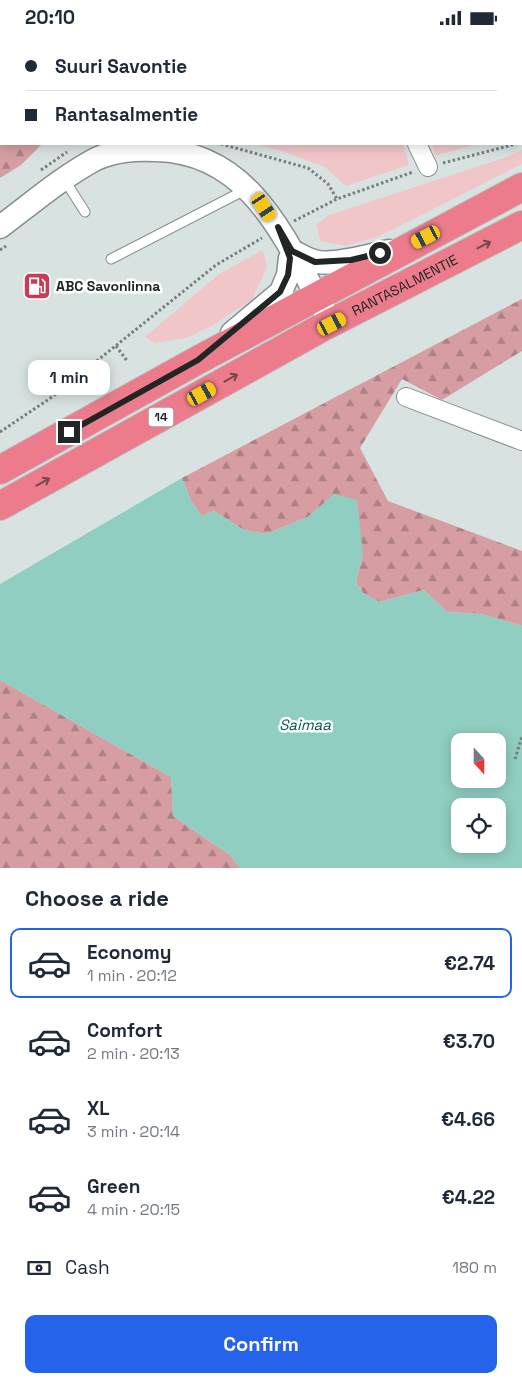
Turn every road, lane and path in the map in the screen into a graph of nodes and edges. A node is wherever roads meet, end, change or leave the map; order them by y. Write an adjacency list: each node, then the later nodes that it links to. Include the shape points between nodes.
1 (224, 145): 8 (path, via 308,169 328,184)
2 (418, 145): 4 (street)
3 (512, 145): 4 (path)
4 (428, 167): 8 (path)
5 (64, 179): 7 (street, via 97,159 129,149 176,151 202,159); 9 (lane); 11 (street)
6 (522, 187): 13 (highway, 14)
7 (248, 188): 12 (street); 15 (lane)
8 (337, 199): 12 (path)
9 (85, 212)
10 (522, 225): 17 (highway, RANTASALMENTIE / 14, one-way to 10)
11 (0, 227)
12 (279, 229): 14 (street); 18 (path, via 216,265)
13 (410, 246): 14 (street, via 329,262 315,262); 16 (highway, 14)
14 (291, 255): 16 (street); 19 (street, via 288,275 280,292)
15 (111, 259)
16 (312, 299): 17 (street); 19 (highway, 14)
17 (327, 326): 25 (highway, RANTASALMENTIE / 14, one-way to 17)
18 (116, 346): 20 (path); 22 (path, via 52,397)
19 (198, 360): 24 (highway, 14)
20 (128, 362)
21 (406, 397): 23 (street)
22 (0, 432)
23 (522, 441)
24 (0, 470)
25 (0, 506)
26 (522, 736): 27 (path)
27 (515, 759)

